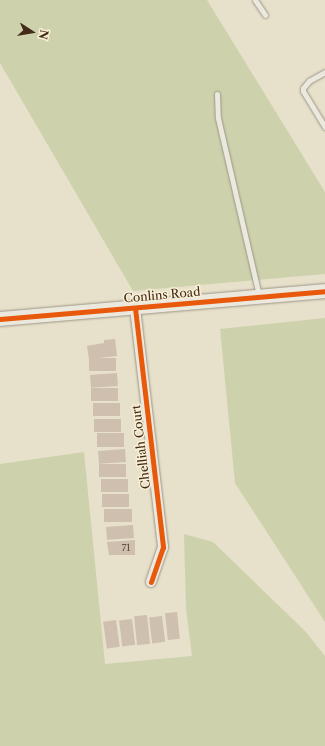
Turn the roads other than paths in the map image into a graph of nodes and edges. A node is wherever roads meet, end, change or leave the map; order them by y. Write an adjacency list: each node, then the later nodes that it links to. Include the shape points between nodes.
1 (255, 0): 2 (lane)
2 (266, 14)
3 (325, 72): 5 (lane, via 309,81 303,91)
4 (217, 94): 7 (lane, via 218,118)
5 (325, 127)
6 (325, 291): 7 (street, Conlins Road)
7 (260, 296): 8 (street, Conlins Road)
8 (135, 308): 9 (street, Conlins Road); 10 (street, Chelliah Court, via 163,547)
9 (0, 319)
10 (151, 582)

